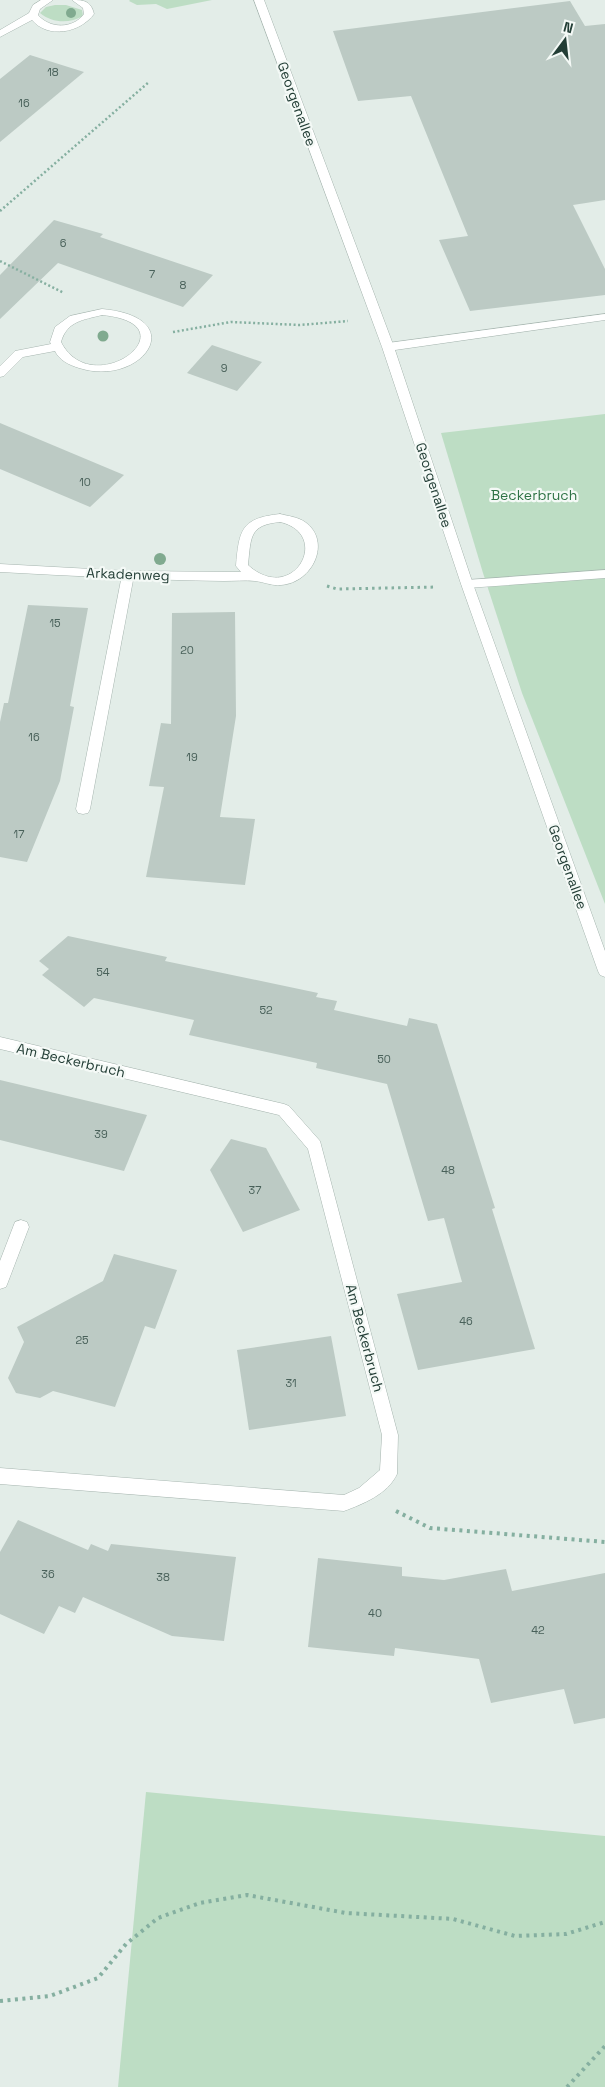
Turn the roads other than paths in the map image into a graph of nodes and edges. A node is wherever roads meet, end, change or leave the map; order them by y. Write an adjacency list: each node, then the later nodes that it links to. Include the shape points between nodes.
1 (48, 0): 4 (street, via 36,7)
2 (78, 0): 4 (street, via 89,7 90,12 77,26 49,28 35,21)
3 (259, 0): 8 (street, Georgenallee)
4 (33, 15): 5 (street)
5 (0, 34)
6 (605, 316): 8 (street)
7 (56, 346): 7 (street, via 66,360 91,368 106,368 132,360 142,352 147,343 147,333 141,324 118,313 87,314 73,318 63,326 57,334); 9 (street, via 20,354)
8 (388, 347): 14 (street, Georgenallee)
9 (0, 373)
10 (0, 568): 12 (street, Arkadenweg)
11 (605, 574): 14 (street)
12 (128, 575): 13 (street, Arkadenweg); 15 (street)
13 (256, 577): 13 (street, Arkadenweg, via 242,566 245,533 250,527 269,519 291,520 307,531 312,544 305,569 298,575 278,581)
14 (467, 584): 16 (street, Georgenallee)
15 (84, 808)
16 (605, 971)
17 (0, 1043): 20 (street, Am Beckerbruch, via 284,1110 315,1146 390,1435 388,1474 365,1494 344,1503)
18 (21, 1227): 19 (street)
19 (0, 1282)
20 (0, 1476)

